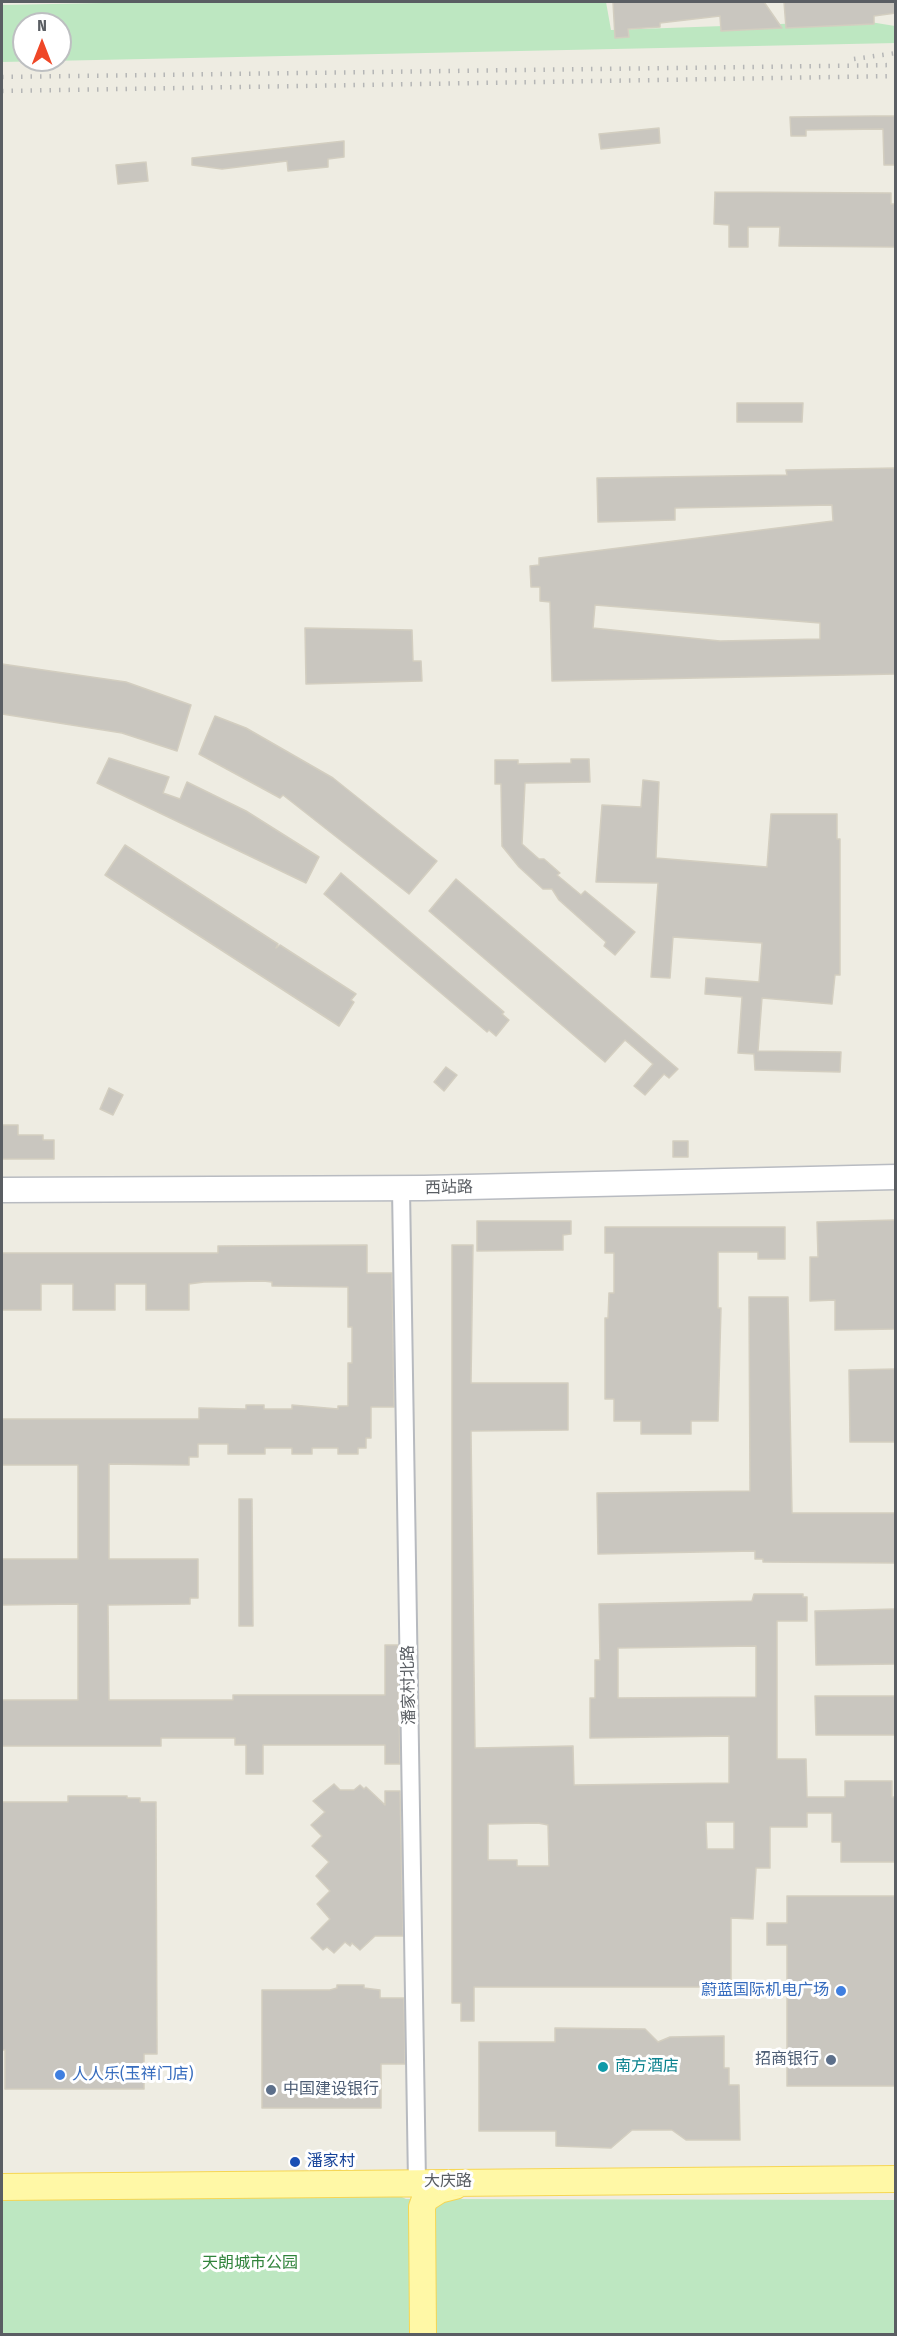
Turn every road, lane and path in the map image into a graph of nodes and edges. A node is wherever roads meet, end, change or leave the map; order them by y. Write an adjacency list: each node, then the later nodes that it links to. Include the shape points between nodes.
1 (896, 1177): 2 (street, 西站路)
2 (401, 1189): 3 (street, 西站路); 5 (street, 潘家村北路)
3 (2, 1190)
4 (896, 2179): 6 (main road, 大庆路)
5 (417, 2182): 6 (main road, 大庆路); 7 (main road, 大庆路)
6 (470, 2182): 10 (main road, via 439,2190 425,2199 422,2207)
7 (386, 2183): 8 (main road, 大庆路); 9 (main road, via 405,2199)
8 (2, 2187)
9 (407, 2334)
10 (423, 2334)

